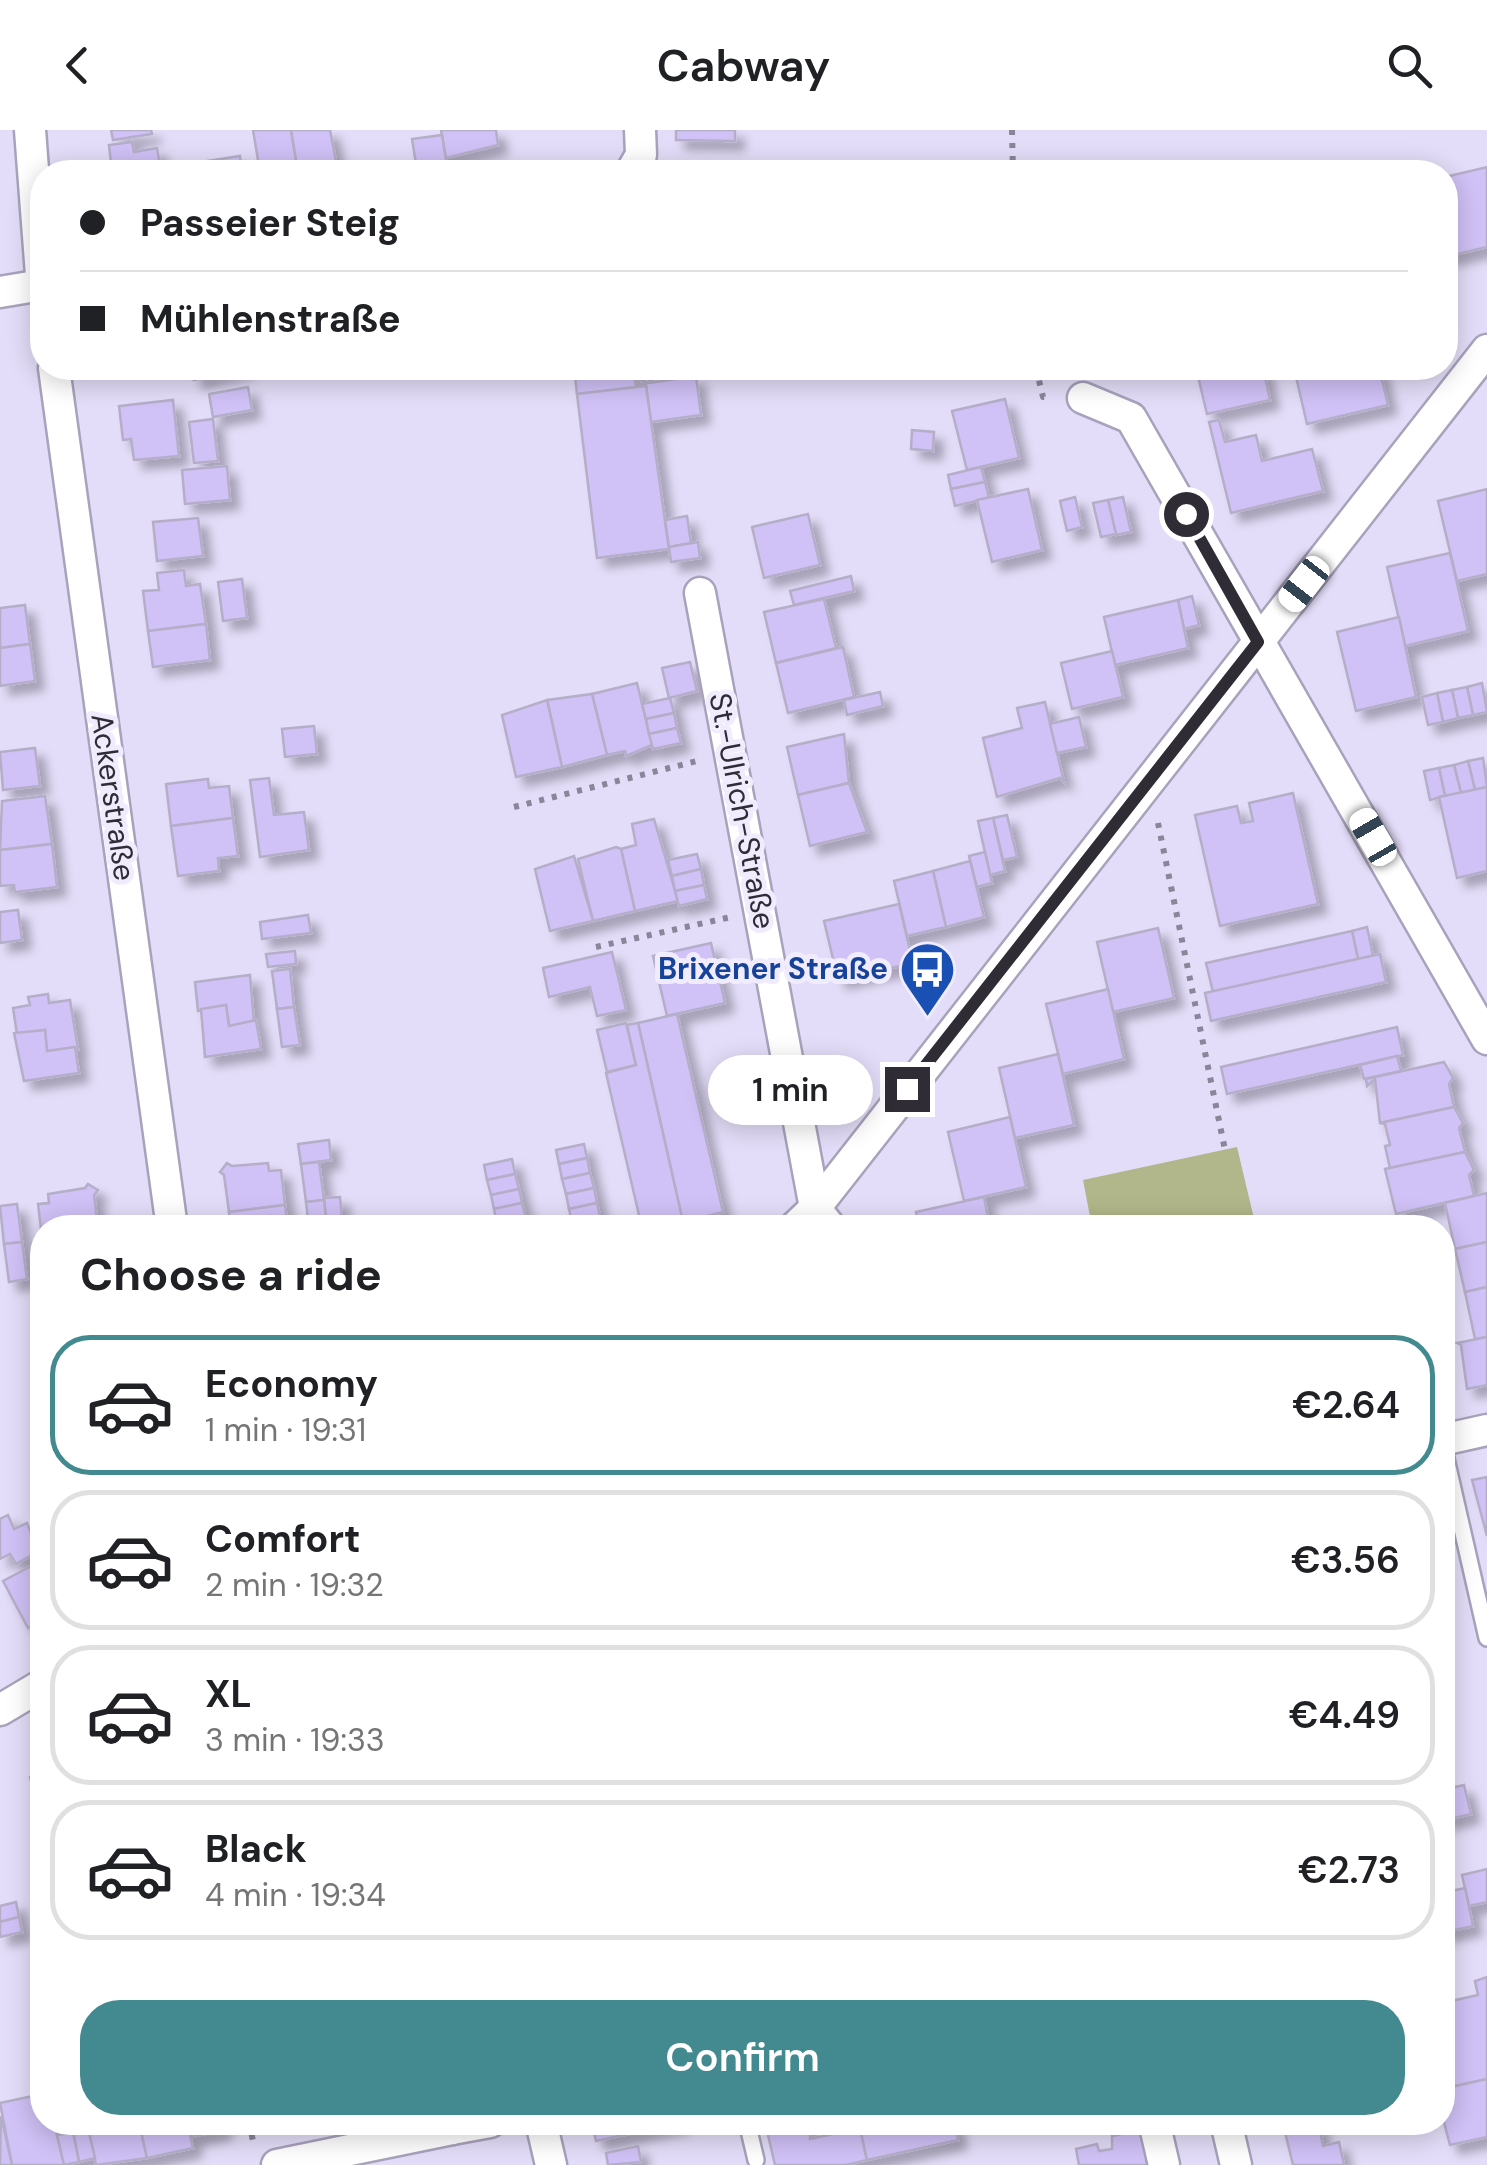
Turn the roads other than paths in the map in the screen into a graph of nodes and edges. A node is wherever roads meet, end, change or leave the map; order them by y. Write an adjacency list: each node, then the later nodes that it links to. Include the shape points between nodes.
1 (30, 130): 3 (street)
2 (640, 130): 4 (street)
3 (32, 160)
4 (638, 160)
5 (30, 288): 6 (street)
6 (0, 292)
7 (1487, 350): 11 (street)
8 (56, 380): 13 (street, Ackerstraße)
9 (1083, 398): 11 (street, via 1131,418)
10 (700, 592): 14 (street, St.-Ulrich-Straße)
11 (1258, 642): 12 (street); 15 (street)
12 (1487, 1039)
13 (170, 1215)
14 (812, 1215)
15 (818, 1215)
16 (1487, 1430): 17 (street)
17 (1455, 1438)
18 (1455, 1498): 19 (lane)
19 (1487, 1638)
20 (30, 1692): 21 (street)
21 (0, 1710)
22 (411, 2135): 28 (street)
23 (544, 2135): 29 (street)
24 (750, 2135): 27 (lane)
25 (1157, 2135): 30 (street)
26 (1229, 2135): 31 (street)
27 (756, 2160)
28 (277, 2165)
29 (551, 2165)
30 (1164, 2165)
31 (1236, 2165)

